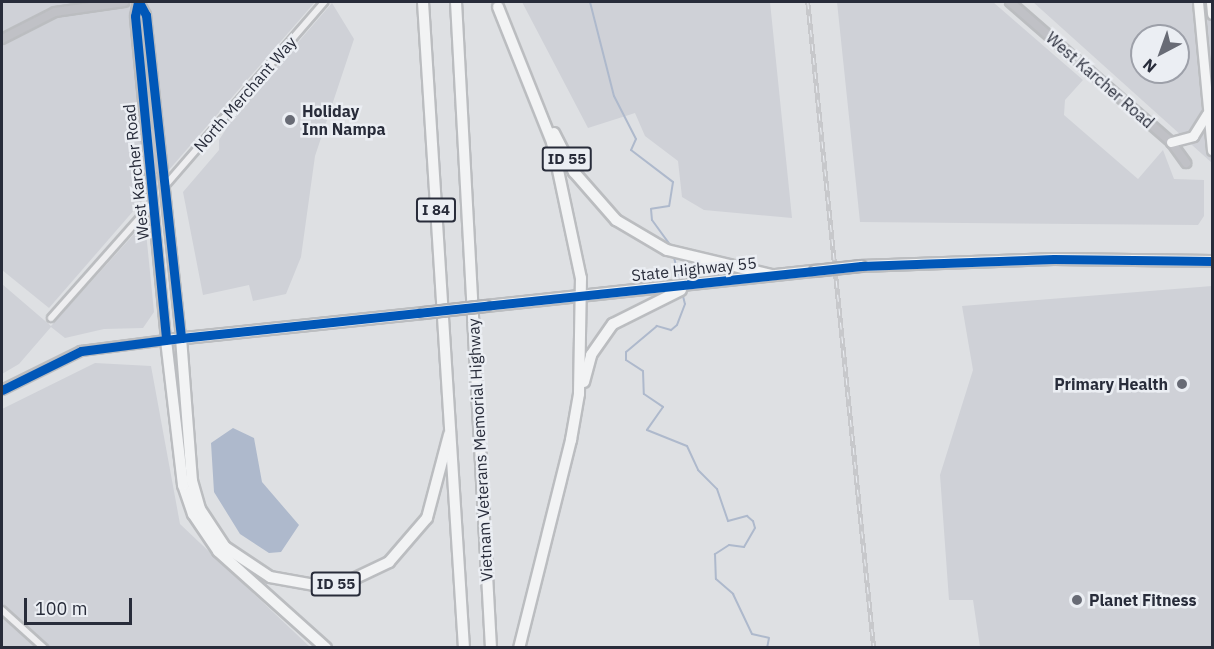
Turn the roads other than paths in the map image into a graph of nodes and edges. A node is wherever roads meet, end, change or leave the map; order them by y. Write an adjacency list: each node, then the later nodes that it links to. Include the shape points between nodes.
1 (124, 2): 11 (main road, via 55,12)
2 (139, 2): 13 (main road, West Karcher Road); 17 (main road, West Karcher Road, via 146,15)
3 (324, 2): 17 (street, North Merchant Way)
4 (423, 2): 27 (highway, Vietnam Veterans Memorial Highway / I 84)
5 (456, 2): 33 (highway, Vietnam Veterans Memorial Highway / I 84)
6 (1010, 2): 14 (main road, West Karcher Road)
7 (1197, 2): 12 (main road)
8 (1211, 2): 10 (main road)
9 (497, 4): 20 (highway, ID 55, via 574,172 616,220 667,250); 22 (highway, via 567,193 581,278)
10 (1212, 14)
11 (2, 39)
12 (1208, 108): 14 (main road, via 1203,127); 15 (main road)
13 (147, 130): 17 (main road, via 153,135); 18 (main road, West Karcher Road)
14 (1171, 142): 16 (main road, West Karcher Road)
15 (1212, 150)
16 (1185, 163)
17 (164, 186): 24 (main road, West Karcher Road)
18 (154, 201): 23 (street); 25 (main road, West Karcher Road)
19 (1212, 261): 20 (highway, State Highway 55 / ID 55, bridge, via 1053,259 861,266)
20 (772, 275): 21 (highway, State Highway 55 / ID 55)
21 (694, 285): 22 (highway, State Highway 55 / ID 55); 28 (highway, via 630,311 601,337 585,372 575,441)
22 (579, 297): 24 (highway, State Highway 55 / ID 55, bridge); 28 (highway, via 579,394)
23 (51, 318)
24 (181, 338): 25 (highway, State Highway 55); 27 (highway, ID 55, via 192,481 200,509 225,547 270,577 320,586 345,583 403,550 435,498)
25 (166, 340): 26 (main road, via 81,351); 31 (highway, via 183,485 193,514 218,551)
26 (2, 390)
27 (452, 418): 32 (highway, I 84)
28 (547, 528): 34 (highway)
29 (2, 610): 30 (street)
30 (44, 648)
31 (326, 648)
32 (464, 648)
33 (491, 648)
34 (519, 648)

